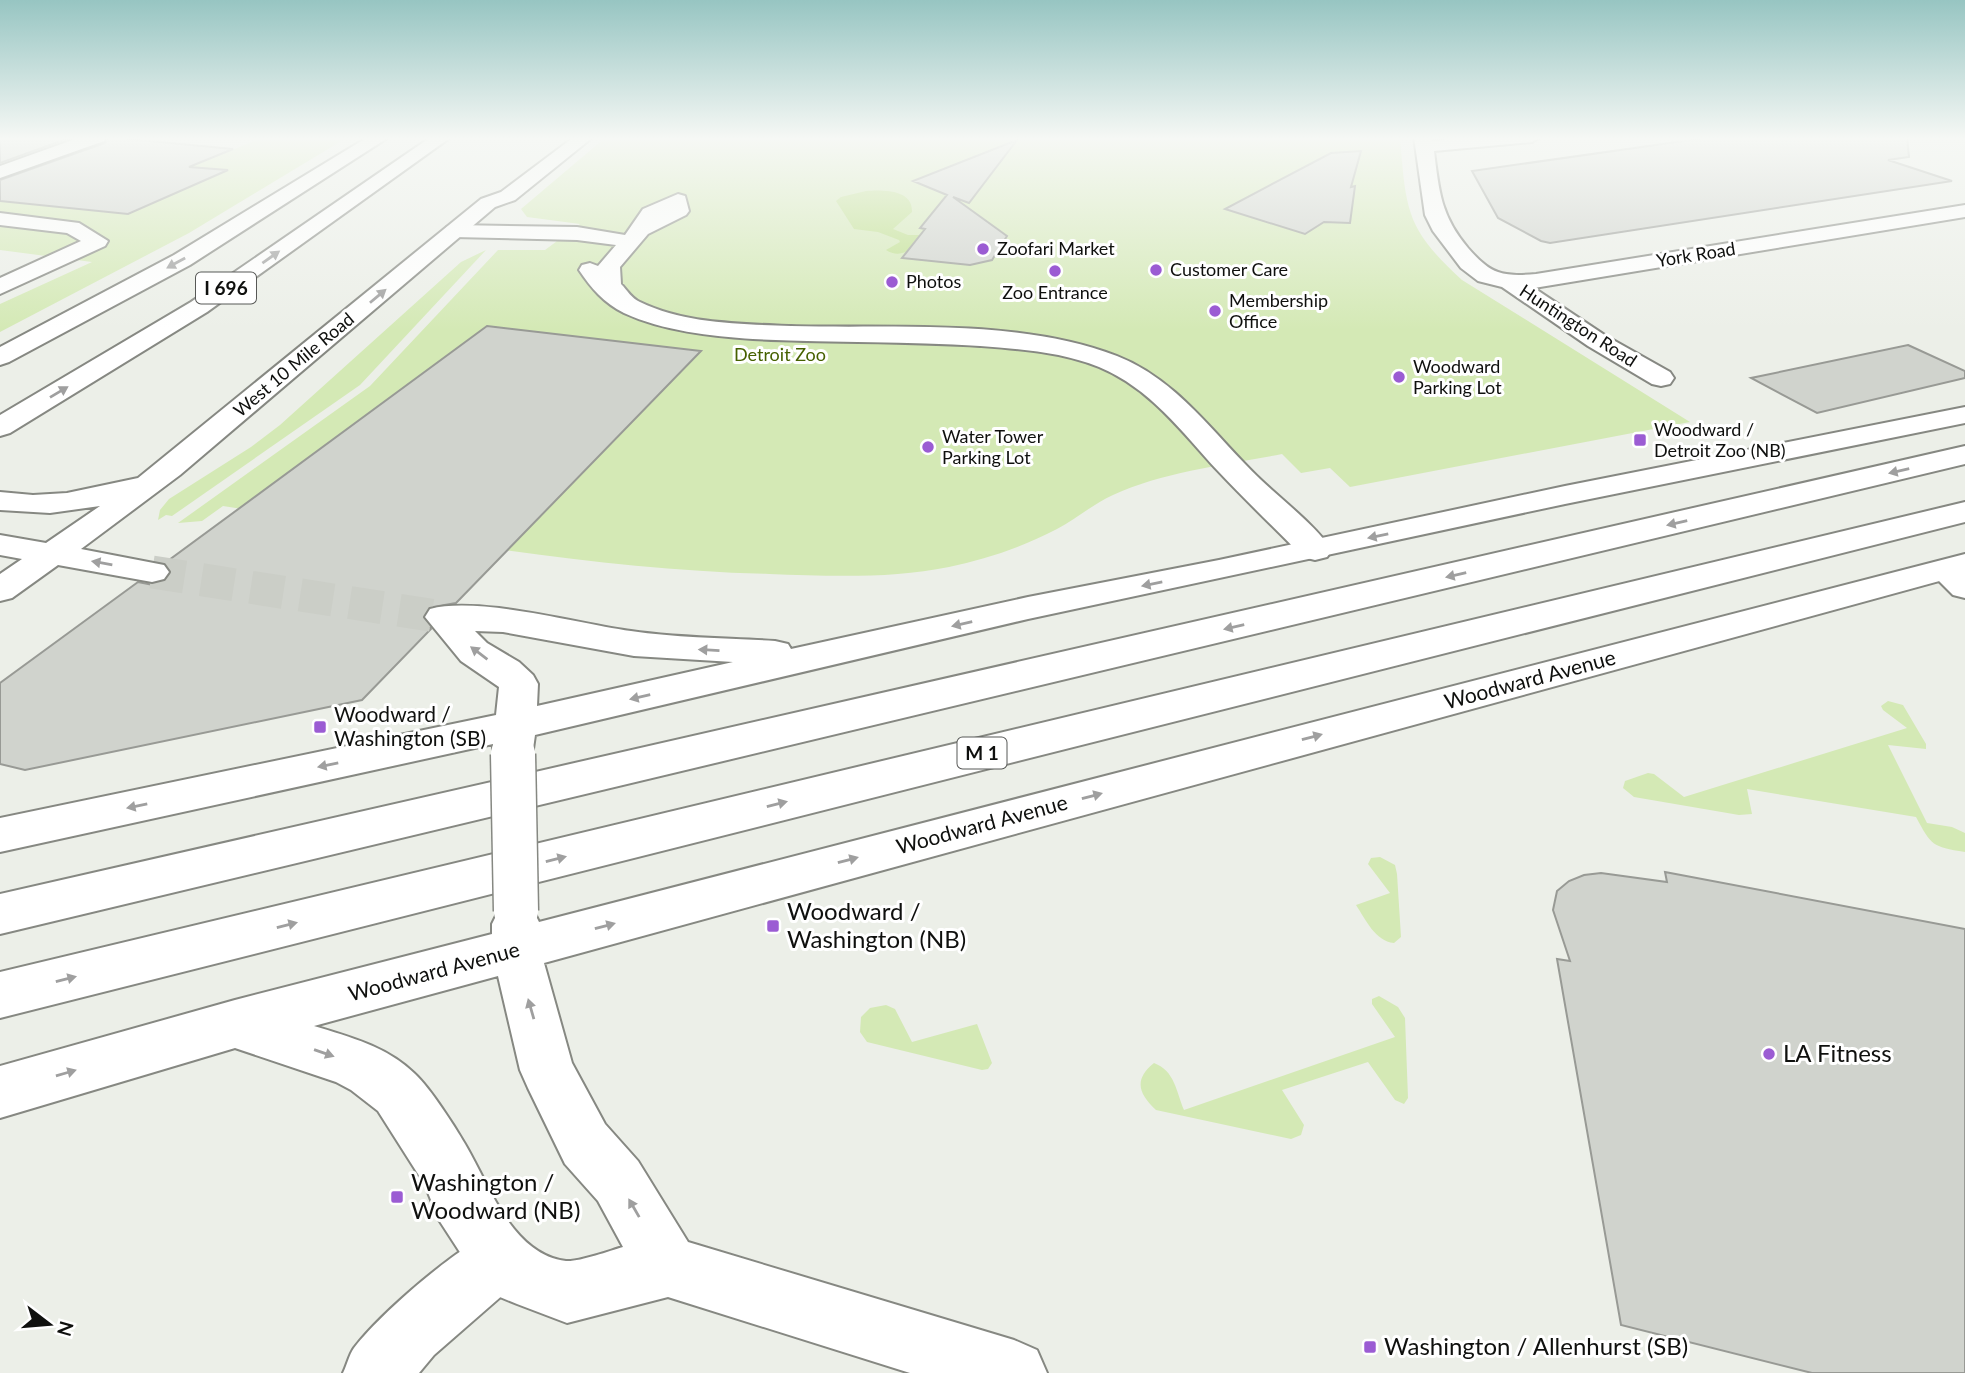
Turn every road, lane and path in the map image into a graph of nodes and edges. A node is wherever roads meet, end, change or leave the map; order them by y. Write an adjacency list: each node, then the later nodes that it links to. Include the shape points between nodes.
1 (277, 201): 14 (main road, one-way to 14, via 182,260)
2 (350, 201): 17 (main road, I 696, one-way to 2, via 199,306)
3 (494, 201): 7 (main road, West 10 Mile Road)
4 (1432, 201): 11 (main road, Huntington Road, via 1443,231 1479,271)
5 (1965, 211): 11 (main road, York Road)
6 (0, 219): 9 (main road, via 72,227 97,241)
7 (454, 231): 13 (main road, via 527,233 590,244 635,236 608,266 610,285); 19 (main road, West 10 Mile Road, one-way to 7)
8 (13, 259): 9 (main road)
9 (52, 264): 12 (main road)
10 (590, 270): 13 (main road, via 606,294)
11 (1510, 282): 15 (main road, Huntington Road)
12 (0, 287)
13 (624, 301): 23 (main road, via 668,320 720,329 998,340 1059,348 1110,362 1149,383 1179,408)
14 (0, 357)
15 (1661, 378)
16 (1965, 415): 23 (main road, one-way to 23)
17 (0, 427)
18 (1965, 455): 31 (main road, one-way to 31)
19 (161, 475): 20 (main road, via 114,493 42,505); 24 (main road, West 10 Mile Road)
20 (0, 501)
21 (1965, 512): 33 (main road, M 1, one-way to 21)
22 (0, 545): 24 (main road)
23 (1315, 550): 28 (main road, one-way to 28, via 1028,608)
24 (52, 554): 25 (main road, one-way to 24); 27 (main road, West 10 Mile Road)
25 (152, 572)
26 (1958, 574): 32 (main road, Woodward Avenue, one-way to 26)
27 (0, 590)
28 (827, 655): 29 (main road, one-way to 29); 29 (main road, via 675,648 503,621 443,617 474,652 519,684)
29 (514, 740): 30 (main road, one-way to 30); 32 (main road, bridge)
30 (0, 835)
31 (0, 914)
32 (516, 931): 34 (main road, Woodward Avenue); 37 (main road, one-way to 32, via 618,1181 585,1143 547,1070)
33 (0, 995)
34 (235, 1024): 35 (main road, Woodward Avenue, one-way to 34); 36 (main road, one-way to 36, via 349,1062 397,1093)
35 (0, 1092)
36 (499, 1259): 37 (main road); 38 (main road, via 412,1333)
37 (668, 1267): 39 (main road)
38 (376, 1373)
39 (1014, 1373)

